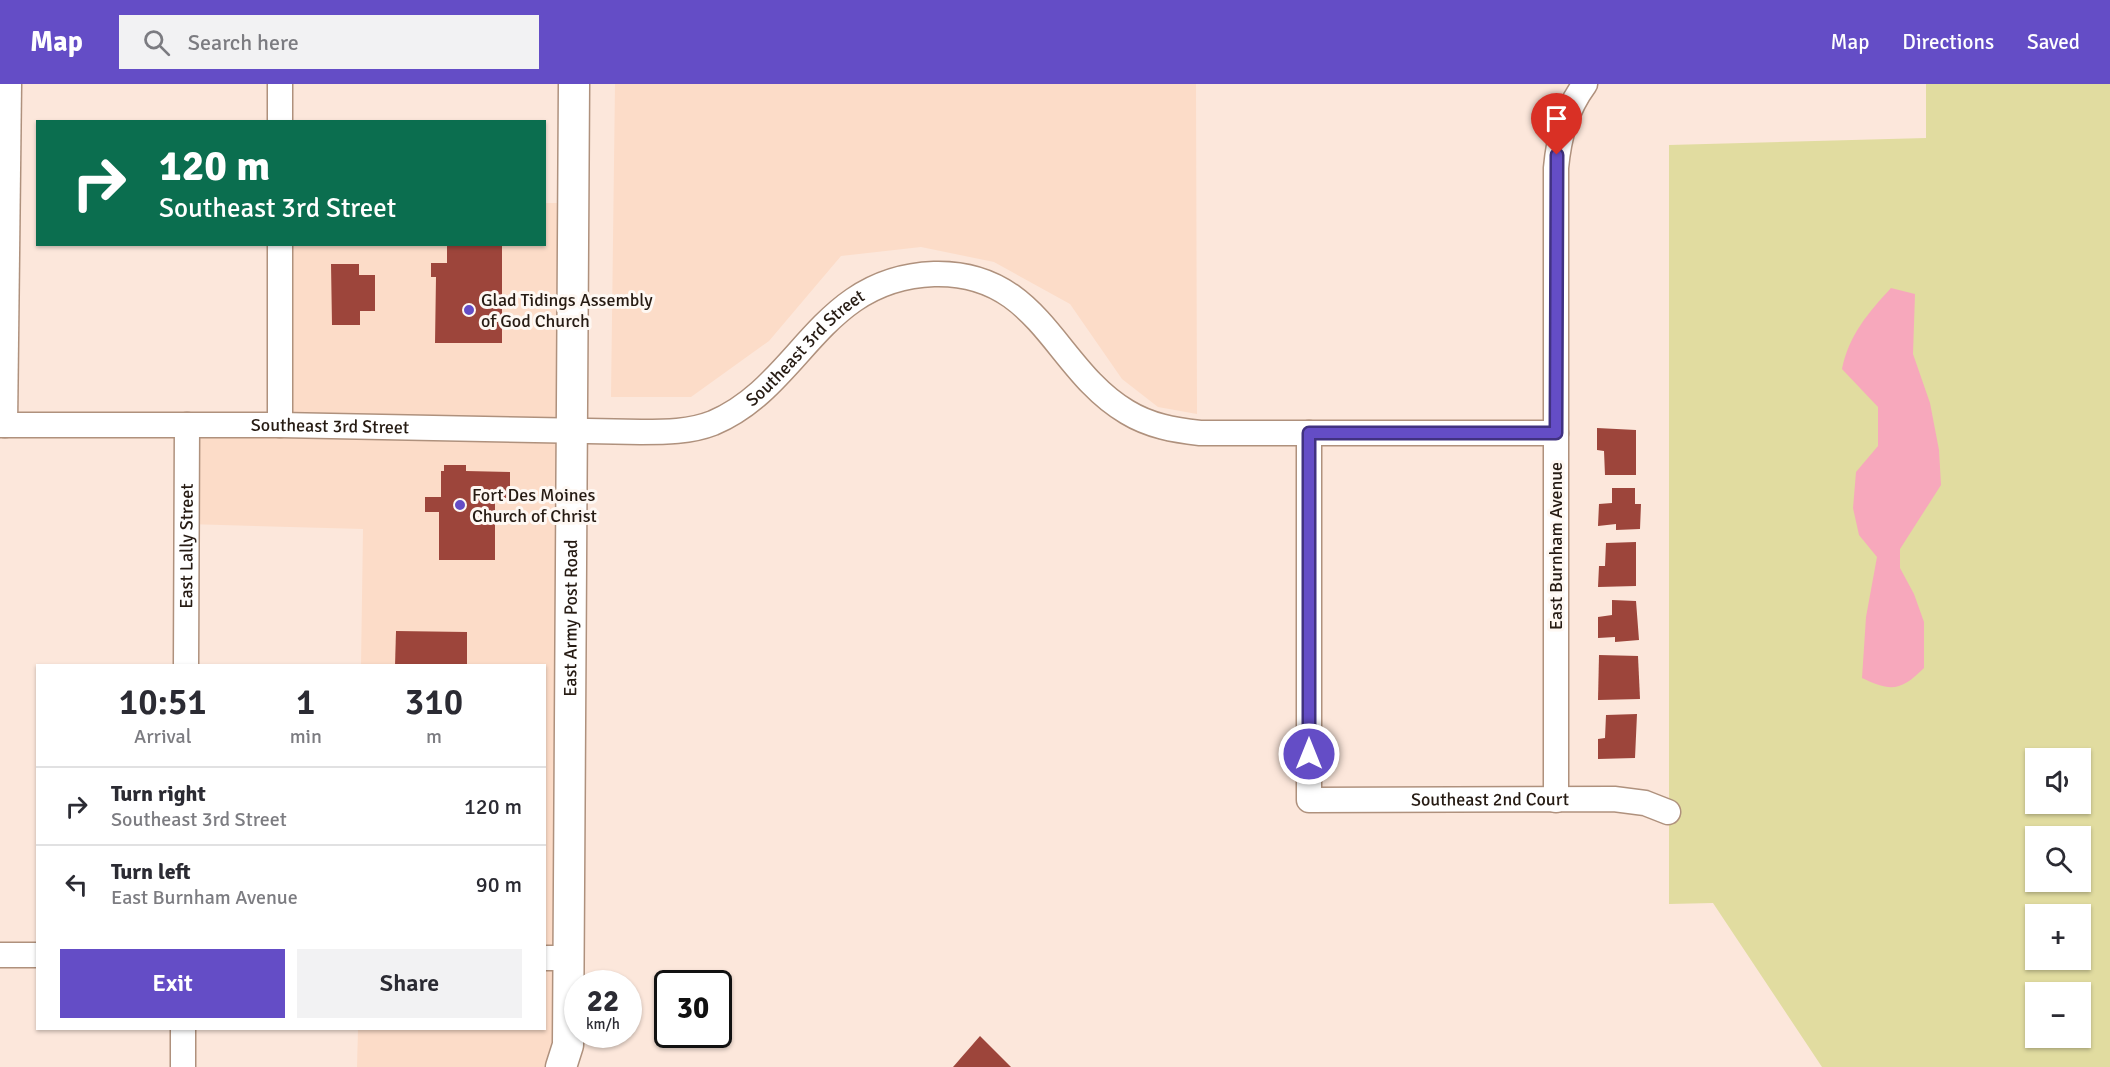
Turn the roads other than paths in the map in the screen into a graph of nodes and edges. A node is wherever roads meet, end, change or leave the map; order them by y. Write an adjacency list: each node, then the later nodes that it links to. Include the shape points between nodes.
1 (9, 84): 7 (street)
2 (280, 84): 5 (street)
3 (574, 84): 10 (main road, East Army Post Road)
4 (1585, 84): 12 (street, East Burnham Avenue, via 1565,120 1558,143)
5 (280, 120)
6 (280, 246): 9 (street)
7 (2, 425): 8 (street, Southeast 3rd Street)
8 (187, 425): 9 (street, Southeast 3rd Street); 13 (street, East Lally Street)
9 (280, 425): 10 (street, Southeast 3rd Street)
10 (571, 430): 11 (street, Southeast 3rd Street, via 667,432 712,424 758,394 832,317 863,293 911,276 936,274 961,276 1010,295 1046,327 1105,397 1150,424 1200,433); 18 (main road, East Army Post Road)
11 (1309, 433): 12 (street, Southeast 3rd Street); 14 (street, Southeast 2nd Court, via 1309,800)
12 (1556, 433): 14 (street, East Burnham Avenue)
13 (186, 664)
14 (1556, 800): 15 (street, Southeast 2nd Court, via 1614,799 1645,803)
15 (1668, 812)
16 (36, 955): 17 (street)
17 (0, 956)
18 (556, 958): 20 (main road, East Army Post Road)
19 (183, 1030): 21 (street)
20 (568, 1060)
21 (183, 1067)

